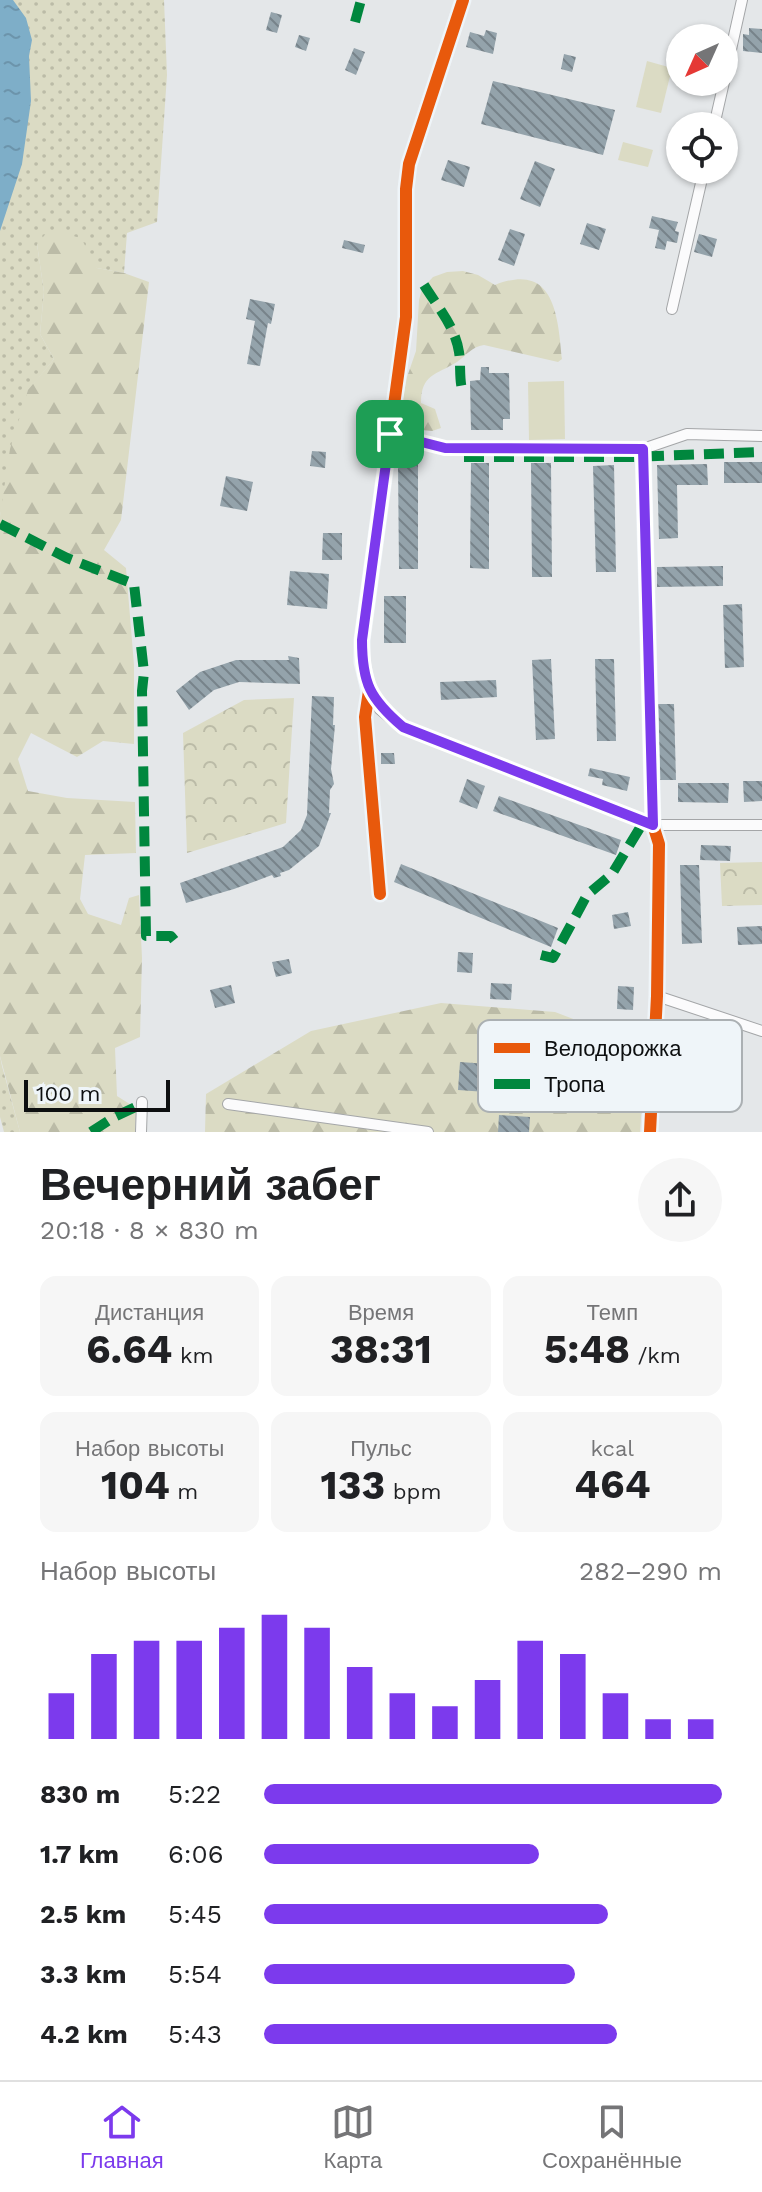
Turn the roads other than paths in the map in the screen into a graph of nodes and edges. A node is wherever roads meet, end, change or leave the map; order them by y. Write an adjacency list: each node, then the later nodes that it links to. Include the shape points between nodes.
1 (463, 0): 6 (street, via 409,164 406,317)
2 (742, 0): 3 (street)
3 (737, 24)
4 (701, 184): 5 (street)
5 (672, 309)
6 (390, 434): 8 (street, via 445,448); 9 (street, via 362,640)
7 (762, 436): 8 (street, via 687,434)
8 (643, 449): 10 (street)
9 (369, 691): 10 (street, via 403,727); 12 (street, via 365,717)
10 (653, 825): 11 (street); 13 (street, via 659,844)
11 (762, 825)
12 (380, 894)
13 (657, 996): 14 (street); 15 (street)
14 (656, 1020)
15 (729, 1020)
16 (742, 1024): 17 (street)
17 (762, 1031)
18 (142, 1102): 21 (street)
19 (228, 1104): 22 (street)
20 (651, 1112): 23 (street)
21 (141, 1132)
22 (428, 1132)
23 (650, 1132)

